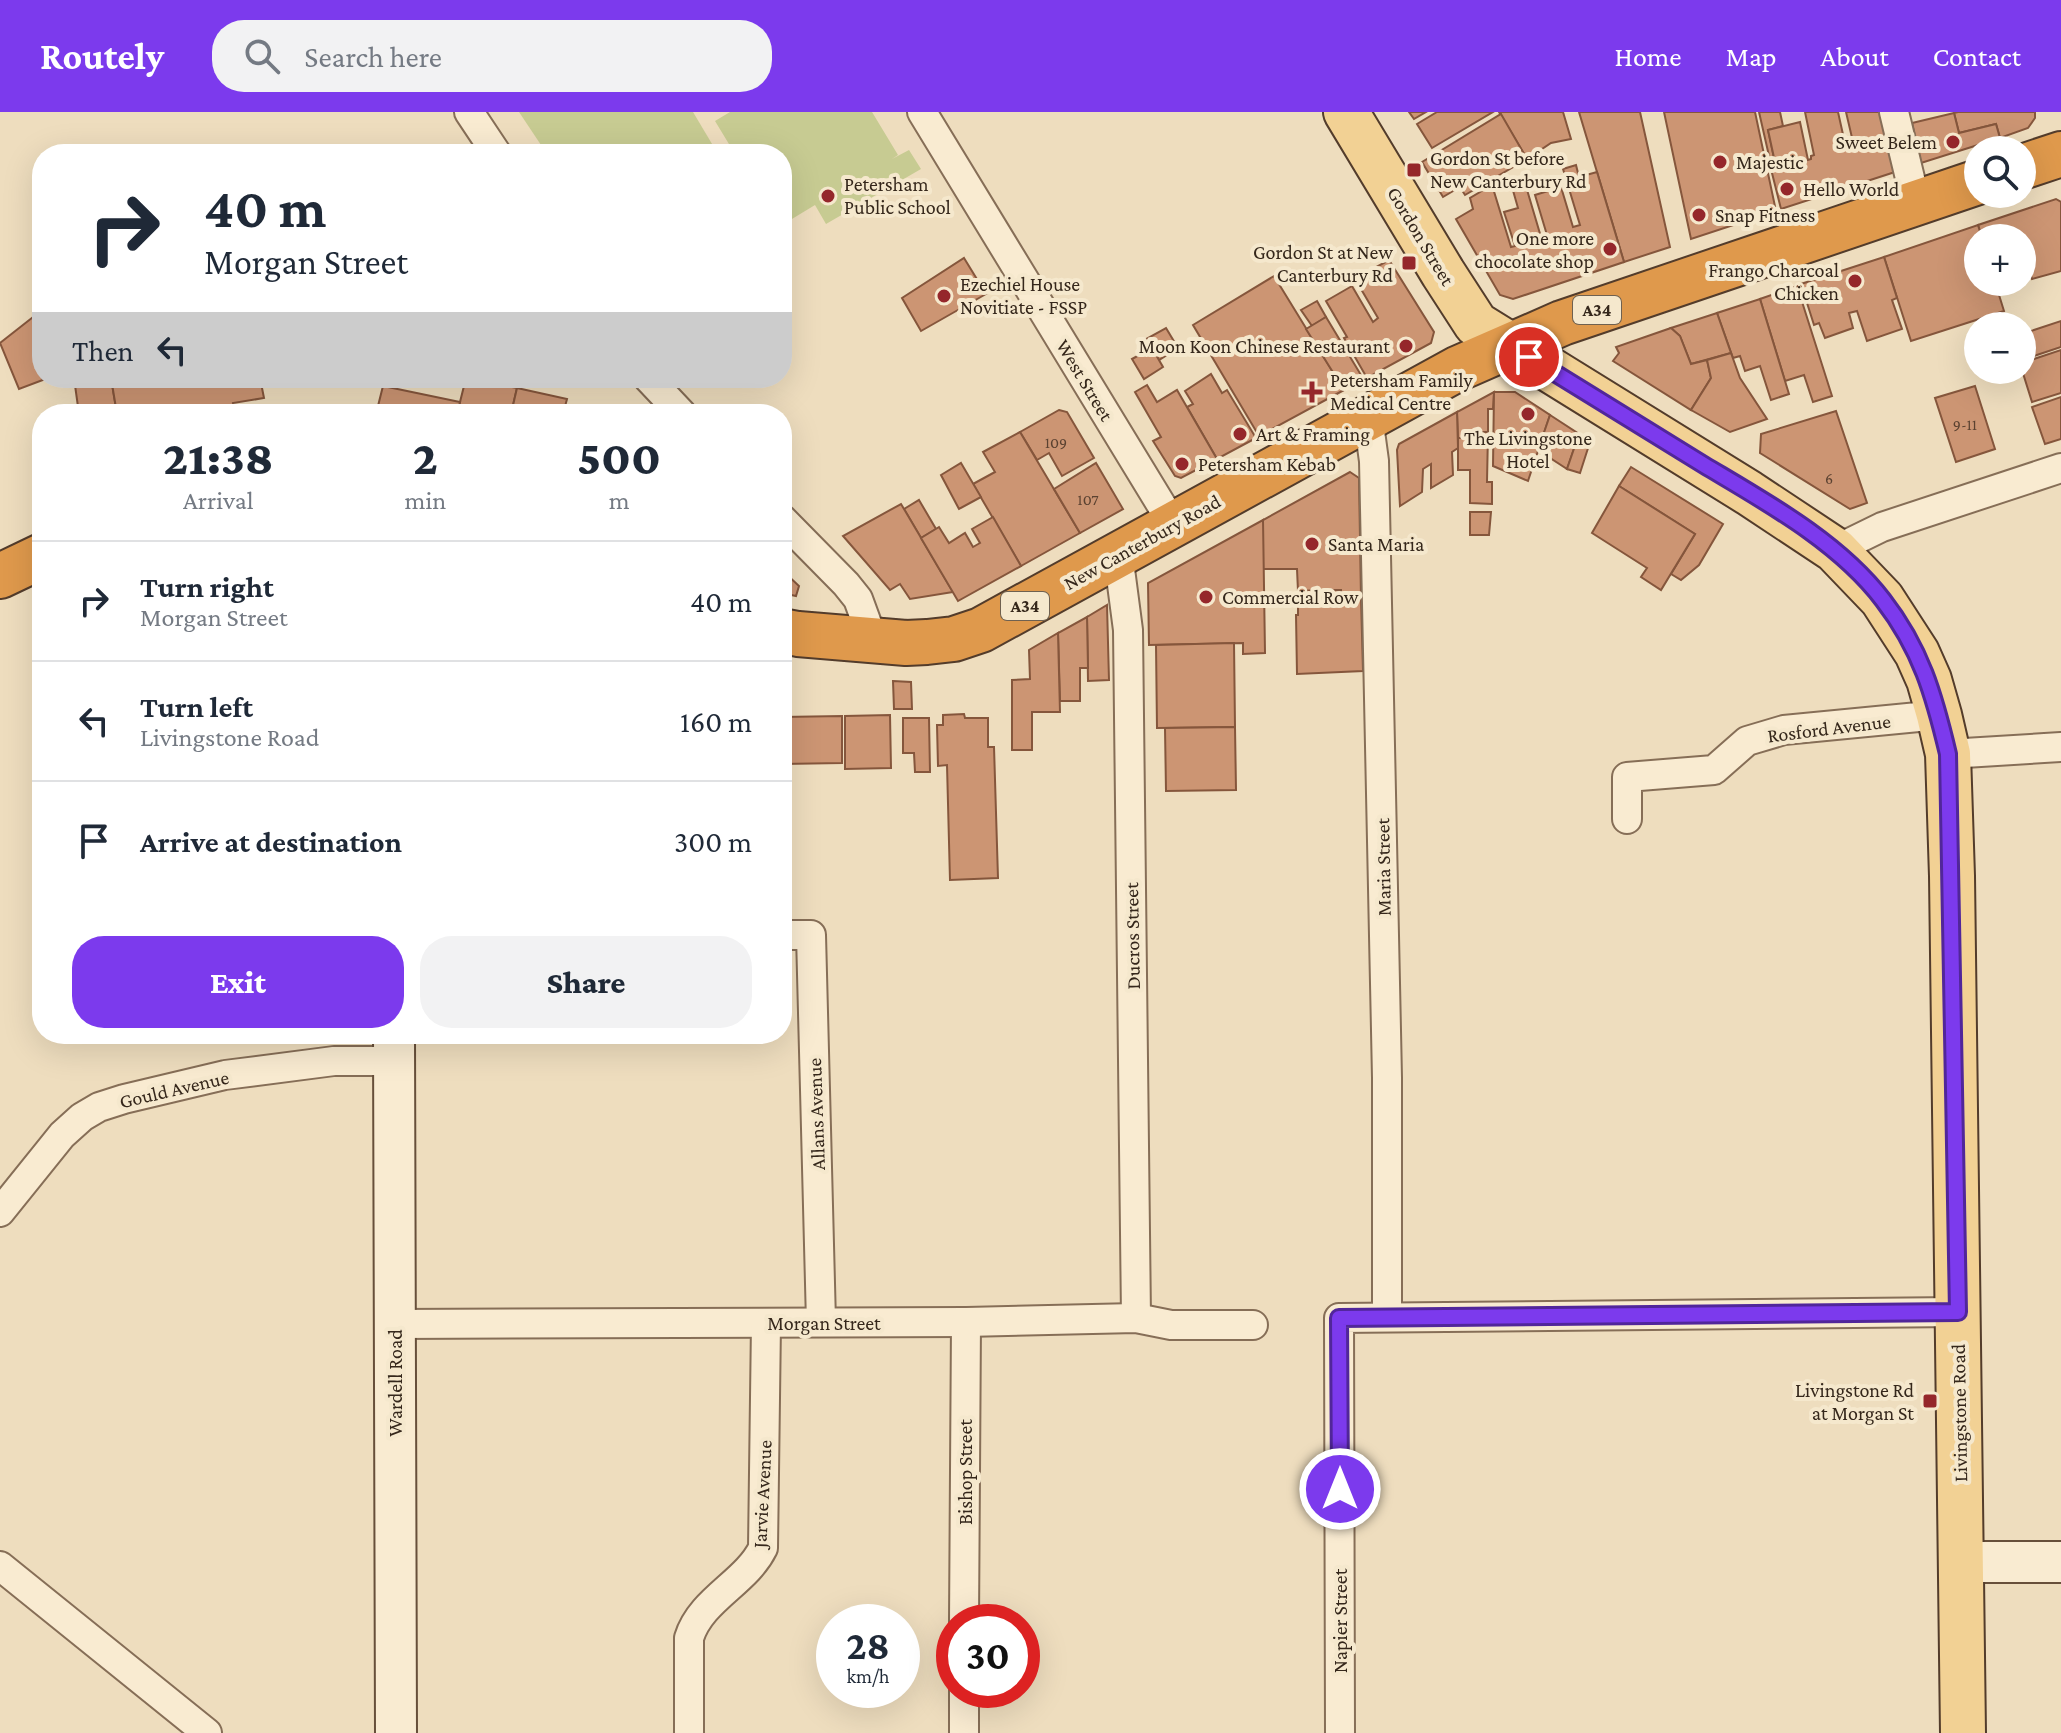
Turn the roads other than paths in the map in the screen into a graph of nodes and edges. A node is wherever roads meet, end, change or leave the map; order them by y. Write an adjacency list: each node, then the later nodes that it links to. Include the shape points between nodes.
1 (469, 112): 5 (street)
2 (922, 112): 15 (street, West Street)
3 (1346, 112): 10 (main road, Gordon Street, via 1476,324)
4 (1894, 112): 9 (street)
5 (490, 144)
6 (2061, 154): 7 (highway)
7 (2036, 162)
8 (1964, 187): 9 (highway, New Canterbury Road / A34)
9 (1916, 203): 10 (highway, New Canterbury Road / A34)
10 (1511, 345): 13 (highway, New Canterbury Road / A34); 17 (main road, Livingstone Road)
11 (657, 388): 12 (street)
12 (673, 404)
13 (1368, 417): 15 (highway, New Canterbury Road / A34); 30 (street, Maria Street, via 1376,535)
14 (2061, 468): 17 (street, via 1882,527)
15 (1173, 524): 18 (highway, New Canterbury Road / A34)
16 (792, 529): 22 (street, via 858,599)
17 (1835, 550): 23 (main road, Livingstone Road, via 1882,599 1917,653)
18 (1118, 554): 22 (highway, New Canterbury Road / A34, via 981,630 927,642); 31 (street, Ducros Street, via 1128,646)
19 (32, 560): 20 (highway)
20 (0, 576)
21 (792, 633): 22 (highway, New Canterbury Road / A34)
22 (873, 640)
23 (1944, 735): 24 (street); 25 (street, Rosford Avenue, via 1784,730 1747,741 1714,770 1627,777); 29 (main road, Livingstone Road)
24 (2061, 747)
25 (1627, 819)
26 (792, 935): 32 (street, Allans Avenue, via 811,935)
27 (394, 1047): 28 (street, Gould Avenue, via 334,1061 225,1075 99,1107 62,1135); 35 (street, Wardell Road)
28 (0, 1212)
29 (1958, 1312): 30 (street); 37 (main road, Livingstone Road)
30 (1387, 1317): 46 (street, Napier Street, via 1339,1318)
31 (1136, 1318): 33 (street, Morgan Street); 36 (street, Morgan Street, via 1171,1325)
32 (821, 1322): 33 (street, Morgan Street); 34 (street, Morgan Street)
33 (966, 1322): 40 (street, Bishop Street)
34 (766, 1323): 35 (street, Morgan Street); 44 (street, Jarvie Avenue, via 763,1548 756,1563 693,1625)
35 (395, 1324): 43 (street, Wardell Road)
36 (1253, 1325)
37 (1961, 1562): 38 (street); 47 (main road, Livingstone Road)
38 (2061, 1562)
39 (0, 1566): 42 (street)
40 (964, 1604)
41 (964, 1708): 45 (street)
42 (207, 1733)
43 (396, 1733)
44 (689, 1733)
45 (964, 1733)
46 (1340, 1733)
47 (1963, 1733)

